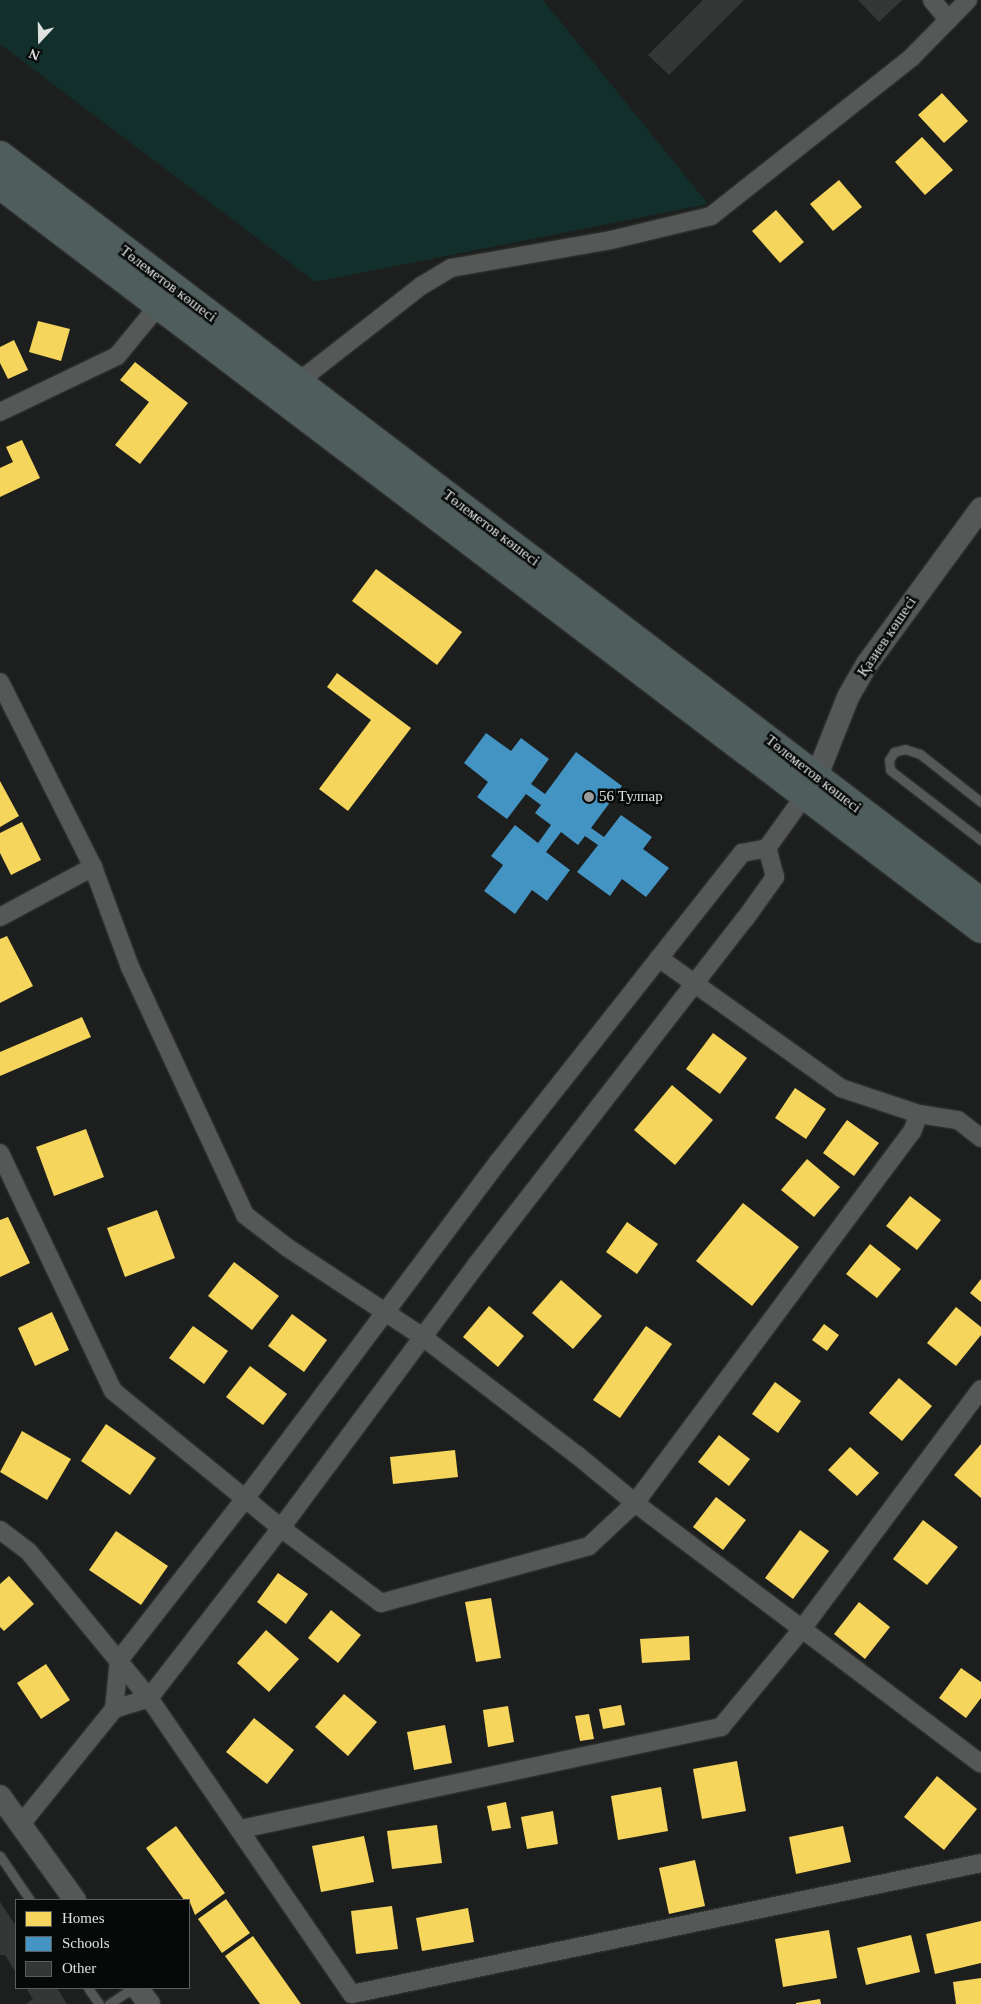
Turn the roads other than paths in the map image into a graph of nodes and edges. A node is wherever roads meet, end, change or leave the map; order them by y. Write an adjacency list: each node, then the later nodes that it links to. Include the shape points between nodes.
1 (932, 0): 3 (street)
2 (968, 0): 3 (street)
3 (948, 20): 7 (street, via 912,58 711,216 610,240 451,268 421,286 307,375)
4 (0, 156): 7 (main road, Төлеметов көшесі)
5 (0, 185): 6 (main road, Төлеметов көшесі)
6 (158, 306): 8 (street, via 117,356); 10 (main road, Төлеметов көшесі)
7 (295, 379): 10 (main road, Төлеметов көшесі)
8 (0, 412)
9 (981, 508): 12 (street, Қазиев көшесі, via 867,664 848,697)
10 (545, 583): 12 (main road, Төлеметов көшесі)
11 (0, 682): 16 (street)
12 (811, 787): 15 (street); 17 (main road, Төлеметов көшесі); 19 (main road, Төлеметов көшесі)
13 (981, 802): 14 (lane, via 920,754 905,749 894,752 889,760 890,770)
14 (981, 840)
15 (767, 848): 20 (street, via 742,853); 21 (street, via 775,877)
16 (93, 867): 18 (street); 25 (street, via 130,967 245,1215 288,1248)
17 (981, 902)
18 (0, 916)
19 (981, 929)
20 (660, 958): 21 (street); 25 (street)
21 (694, 984): 22 (street, via 840,1088); 26 (street)
22 (919, 1114): 23 (street, via 958,1120); 29 (street, via 912,1132)
23 (981, 1138)
24 (0, 1153): 28 (street, via 113,1391)
25 (384, 1311): 26 (street); 28 (street)
26 (423, 1337): 29 (street); 30 (street)
27 (981, 1389): 32 (street)
28 (245, 1498): 30 (street); 33 (street)
29 (635, 1503): 30 (street, via 589,1546 381,1603); 32 (street)
30 (282, 1528): 34 (street)
31 (0, 1530): 33 (street, via 29,1552)
32 (802, 1629): 36 (street); 39 (street, via 721,1727)
33 (118, 1660): 34 (street); 35 (street)
34 (149, 1698): 35 (street); 39 (street)
35 (114, 1708): 38 (street)
36 (978, 1757)
37 (0, 1796): 38 (street)
38 (20, 1824): 43 (street)
39 (241, 1829): 47 (street)
40 (0, 1856): 42 (lane)
41 (981, 1863): 47 (street)
42 (29, 1899)
43 (74, 1899)
44 (89, 1989): 48 (lane)
45 (132, 1989): 49 (lane)
46 (138, 1989): 50 (street)
47 (356, 1999)
48 (99, 2004)
49 (109, 2004)
50 (149, 2004)

